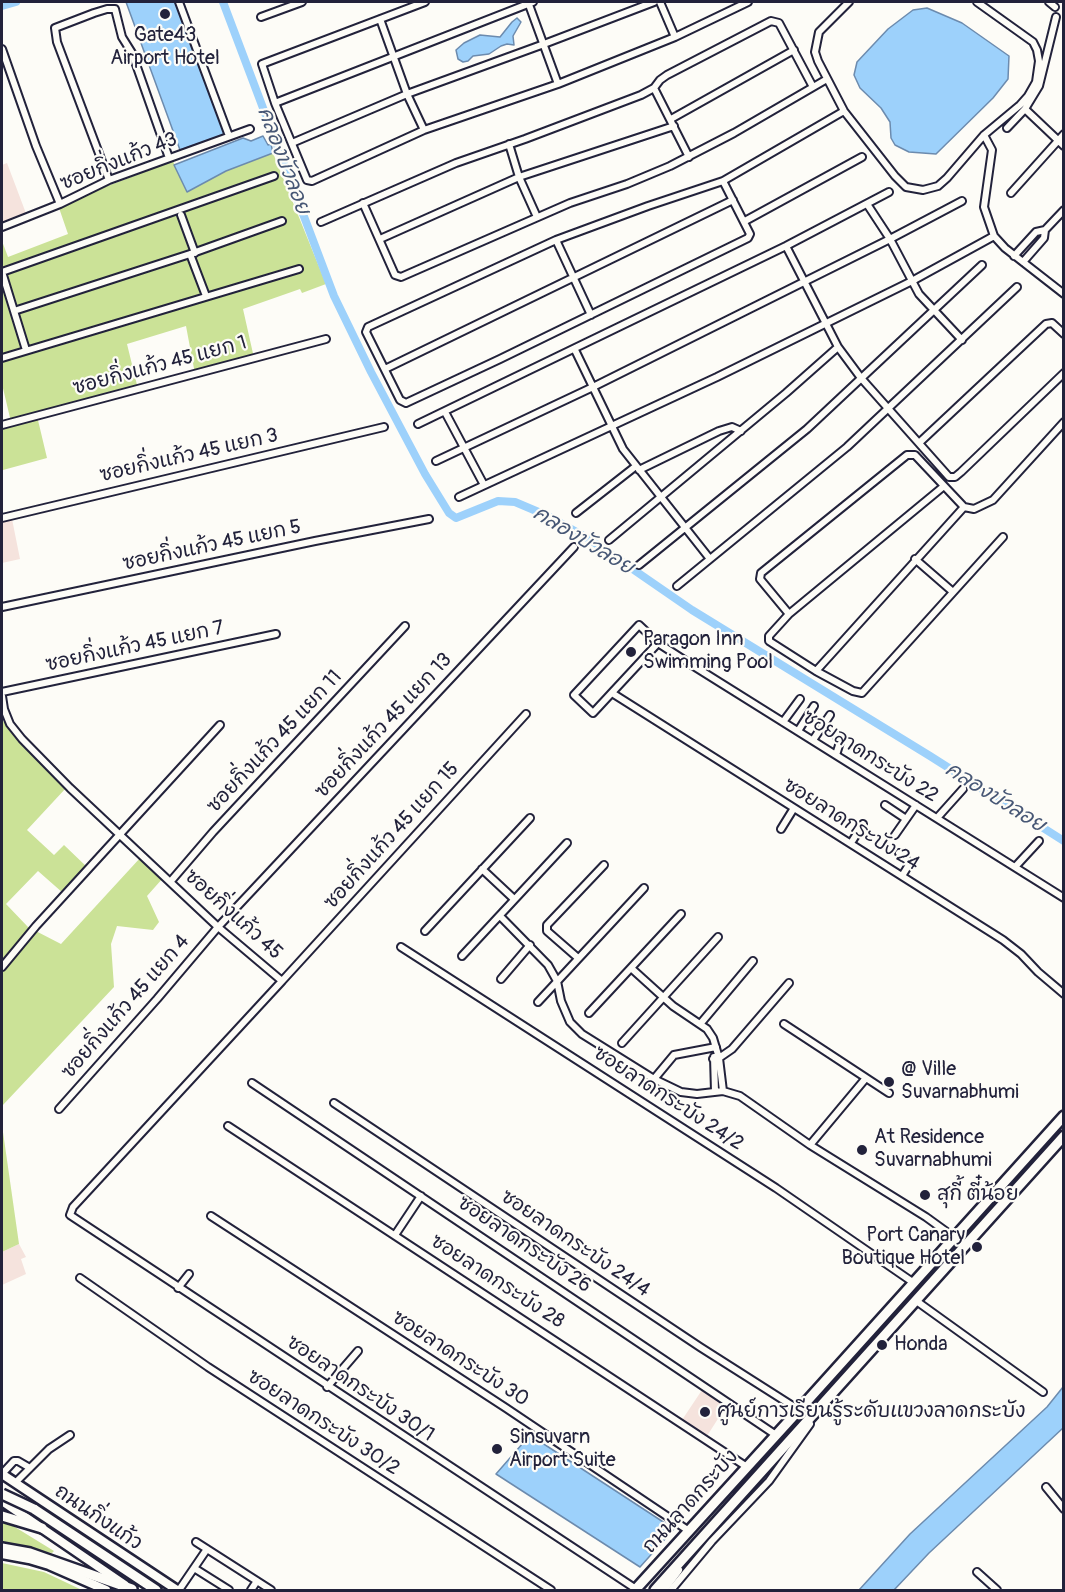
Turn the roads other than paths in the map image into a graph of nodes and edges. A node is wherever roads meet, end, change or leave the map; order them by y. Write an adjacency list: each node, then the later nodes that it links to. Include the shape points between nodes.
1 (179, 2): 37 (street)
2 (302, 2): 14 (street)
3 (425, 2): 16 (street)
4 (530, 2): 18 (street); 21 (street)
5 (654, 2): 18 (street)
6 (660, 2): 17 (street)
7 (748, 2): 17 (street)
8 (849, 2): 22 (street, via 824,25 816,41 815,52)
9 (976, 2): 13 (street)
10 (990, 2): 13 (street)
11 (1049, 2): 12 (street)
12 (1055, 7)
13 (986, 8): 36 (street, via 1033,42 1039,61 1036,82 1028,96)
14 (261, 17)
15 (1056, 17): 28 (street, via 1039,86)
16 (380, 19): 21 (street); 27 (street, via 262,64)
17 (675, 37): 23 (street)
18 (544, 44): 23 (street); 26 (street)
19 (794, 50): 24 (street); 25 (street, via 779,23 771,21 667,75); 30 (street)
20 (2, 51): 53 (street)
21 (394, 56): 26 (street); 27 (street)
22 (827, 79): 24 (street); 29 (street)
23 (558, 84): 34 (street)
24 (813, 87): 41 (street)
25 (654, 88): 30 (street); 40 (street)
26 (407, 94): 34 (street); 38 (street)
27 (275, 103): 38 (street)
28 (1025, 110): 32 (street); 39 (street)
29 (844, 111): 36 (street, via 899,180 917,190 938,186); 47 (street)
30 (671, 119): 31 (street)
31 (674, 126): 41 (street); 45 (street)
32 (1007, 128)
33 (250, 129): 37 (street, ซอยกิ่งแก้ว 43)
34 (424, 130): 38 (street, via 309,181)
35 (1064, 134): 39 (street)
36 (984, 135): 63 (street, via 992,150 984,207)
37 (229, 136): 43 (street, ซอยกิ่งแก้ว 43)
38 (292, 143)
39 (1061, 143): 49 (street)
40 (509, 144): 45 (street); 52 (street)
41 (689, 157): 57 (street)
42 (862, 157): 59 (street)
43 (169, 158): 46 (street, ซอยกิ่งแก้ว 43); 46 (street, via 115,9 94,13 55,28)
44 (274, 176): 73 (street)
45 (519, 177): 57 (street); 64 (street)
46 (109, 180): 53 (street, ซอยกิ่งแก้ว 43)
47 (723, 181): 50 (street); 66 (street)
48 (889, 192): 54 (street)
49 (1011, 193)
50 (733, 200): 59 (street); 74 (street)
51 (962, 201): 65 (street)
52 (363, 203): 60 (street); 64 (street)
53 (60, 204): 61 (street, ซอยกิ่งแก้ว 43)
54 (867, 204): 65 (street); 67 (street)
55 (1064, 210): 62 (street)
56 (181, 215): 68 (street)
57 (537, 217): 64 (street, via 401,278 395,274)
58 (282, 221): 68 (street)
59 (745, 221): 82 (street, via 748,238)
60 (321, 222)
61 (2, 227)
62 (1045, 230): 69 (street, via 1036,231); 70 (street, via 1044,238)
63 (994, 236): 69 (street); 75 (street)
64 (380, 239)
65 (890, 239): 75 (street); 76 (street)
66 (556, 240): 74 (street); 91 (street, via 368,327 366,332)
67 (786, 246): 76 (street); 89 (street)
68 (193, 254): 79 (street); 81 (street)
69 (1014, 255): 70 (street)
70 (1023, 262): 78 (street)
71 (982, 265): 80 (street)
72 (299, 269): 79 (street)
73 (2, 272): 81 (street)
74 (575, 278): 82 (street); 91 (street)
75 (912, 281): 80 (street); 83 (street)
76 (804, 282): 83 (street); 94 (street)
77 (1017, 287): 86 (street)
78 (1064, 294)
79 (206, 297): 88 (street)
80 (934, 310): 86 (street); 93 (street)
81 (14, 311): 88 (street)
82 (591, 315): 91 (street, via 406,402 400,400)
83 (825, 324): 87 (street); 101 (street)
84 (1064, 334): 103 (street, via 1052,323 1046,324)
85 (326, 339): 99 (street, ซอยกิ่งแก้ว 45 แยก 1)
86 (962, 340): 95 (street)
87 (838, 347): 93 (street); 102 (street)
88 (26, 350): 90 (street)
89 (575, 350): 94 (street); 96 (street)
90 (2, 358)
91 (385, 369)
92 (1064, 373): 103 (street, via 955,477 949,477)
93 (861, 378): 95 (street); 115 (street, via 807,429)
94 (593, 387): 101 (street); 104 (street)
95 (888, 409): 103 (street); 119 (street, via 848,447)
96 (445, 412): 98 (street); 104 (street)
97 (1064, 422): 111 (street, via 993,500 974,509)
98 (418, 424)
99 (2, 425)
100 (384, 427): 113 (street, ซอยกิ่งแก้ว 45 แยก 3)
101 (612, 427): 106 (street); 107 (street)
102 (741, 431): 106 (street, via 732,427 719,431); 110 (street)
103 (919, 443)
104 (463, 448): 105 (street); 107 (street)
105 (436, 461)
106 (638, 468): 110 (street); 112 (street)
107 (484, 485): 109 (street)
108 (944, 486): 111 (street); 125 (street); 125 (street, via 915,455 907,455 761,573 760,579)
109 (459, 497)
110 (661, 497): 115 (street); 117 (street)
111 (964, 507): 120 (street)
112 (576, 513)
113 (2, 518)
114 (429, 519): 124 (street, ซอยกิ่งแก้ว 45 แยก 5)
115 (686, 528): 119 (street); 121 (street)
116 (1003, 537): 123 (street)
117 (609, 540)
118 (574, 547): 167 (street, ซอยกิ่งแก้ว 45 แยก 13)
119 (711, 559): 122 (street)
120 (915, 559): 123 (street); 129 (street)
121 (639, 565)
122 (677, 586)
123 (953, 592): 129 (street, via 862,693)
124 (2, 607)
125 (789, 614): 129 (street, via 768,640)
126 (405, 626): 161 (street, ซอยกิ่งแก้ว 45 แยก 11)
127 (276, 634): 131 (street, ซอยกิ่งแก้ว 45 แยก 7)
128 (658, 643): 130 (street); 130 (street, ซอยลาดกระบัง 22, via 639,625 574,695 593,713); 136 (street, ซอยลาดกระบัง 22)
129 (816, 670)
130 (612, 693): 145 (street, ซอยลาดกระบัง 24)
131 (2, 694): 151 (street, ซอยกิ่งแก้ว 45, via 10,724 22,739)
132 (800, 699): 136 (street)
133 (814, 706): 138 (street)
134 (526, 714): 178 (street, ซอยกิ่งแก้ว 45 แยก 15)
135 (830, 715): 140 (street)
136 (783, 722): 138 (street, ซอยลาดกระบัง 22)
137 (220, 724): 151 (street)
138 (798, 731): 140 (street, ซอยลาดกระบัง 22)
139 (837, 737): 141 (street, via 840,742)
140 (813, 740): 141 (street, ซอยลาดกระบัง 22)
141 (836, 754): 144 (street, ซอยลาดกระบัง 22)
142 (963, 789): 147 (street)
143 (885, 805): 148 (street)
144 (916, 805): 147 (street, ซอยลาดกระบัง 22); 148 (street)
145 (794, 808): 150 (street); 155 (street, ซอยลาดกระบัง 24)
146 (530, 818): 159 (street)
147 (937, 818): 158 (street, ซอยลาดกระบัง 22)
148 (906, 819): 152 (street)
149 (863, 824): 155 (street)
150 (781, 829)
151 (119, 834): 161 (street, ซอยกิ่งแก้ว 45); 175 (street)
152 (896, 835)
153 (1039, 841): 158 (street)
154 (567, 843): 164 (street)
155 (850, 843): 160 (street, ซอยลาดกระบัง 24)
156 (899, 853): 160 (street, via 910,862)
157 (604, 865): 173 (street, via 547,925 547,931)
158 (1015, 867): 163 (street, ซอยลาดกระบัง 22)
159 (482, 869): 164 (street); 168 (street)
160 (902, 876): 181 (street, ซอยลาดกระบัง 24, via 1014,948)
161 (171, 881): 167 (street, ซอยกิ่งแก้ว 45)
162 (644, 888): 173 (street)
163 (1064, 898)
164 (514, 899): 166 (street)
165 (681, 914): 176 (street)
166 (500, 916): 170 (street); 172 (street)
167 (218, 927): 178 (street, ซอยกิ่งแก้ว 45); 196 (street, ซอยกิ่งแก้ว 45 แยก 4)
168 (425, 931)
169 (718, 937): 182 (street)
170 (530, 945): 177 (street); 179 (street)
171 (401, 947): 208 (street, ซอยลาดกระบัง 24/2, via 776,1188)
172 (462, 956)
173 (578, 958): 179 (street)
174 (753, 961): 185 (street)
175 (2, 968)
176 (631, 968): 182 (street); 184 (street)
177 (501, 979)
178 (282, 981): 202 (street, ซอยกิ่งแก้ว 45)
179 (557, 981): 183 (street); 190 (street, via 570,1022 582,1034)
180 (789, 983): 188 (street, via 739,1042)
181 (1064, 994)
182 (663, 997): 185 (street); 187 (street)
183 (538, 1002)
184 (589, 1013)
185 (700, 1023): 188 (street, via 711,1033)
186 (784, 1024): 189 (street)
187 (622, 1043)
188 (716, 1054): 190 (street, via 674,1055); 192 (street); 193 (street)
189 (866, 1078): 194 (street); 200 (street)
190 (654, 1079): 193 (street, via 688,1094)
191 (252, 1083): 201 (street, ซอยลาดกระบัง 26)
192 (723, 1091): 193 (street); 200 (street, via 751,1102)
193 (715, 1092)
194 (889, 1093)
195 (334, 1103): 217 (street, ซอยลาดกระบัง 24/4)
196 (59, 1108)
197 (1064, 1116): 205 (main road, ถนนลาดกระบัง)
198 (228, 1125): 204 (street, ซอยลาดกระบัง 28)
199 (1064, 1136): 210 (main road, ถนนลาดกระบัง)
200 (810, 1145): 205 (street)
201 (421, 1196): 204 (street); 219 (street, ซอยลาดกระบัง 26)
202 (70, 1213): 209 (street, ซอยลาดกระบัง 30/1)
203 (211, 1216): 232 (street, ซอยลาดกระบัง 30)
204 (395, 1235): 220 (street, ซอยลาดกระบัง 28)
205 (955, 1238): 208 (main road, ถนนลาดกระบัง)
206 (189, 1274): 209 (street)
207 (80, 1278): 248 (street, ซอยลาดกระบัง 30/2, via 243,1390)
208 (914, 1282): 212 (main road, ถนนลาดกระบัง)
209 (178, 1288): 214 (street, ซอยลาดกระบัง 30/1)
210 (915, 1300): 213 (main road, ถนนลาดกระบัง); 215 (street)
211 (358, 1351): 214 (street)
212 (835, 1369): 213 (main road); 217 (main road, ถนนลาดกระบัง)
213 (846, 1377): 216 (main road, ถนนลาดกระบัง)
214 (327, 1387): 249 (street, ซอยลาดกระบัง 30/1)
215 (1043, 1392)
216 (825, 1400): 237 (main road, ถนนลาดกระบัง); 252 (street, via 769,1481)
217 (800, 1410): 219 (main road, ถนนลาดกระบัง)
218 (70, 1435): 221 (street)
219 (776, 1435): 220 (main road, ถนนลาดกระบัง)
220 (747, 1467): 232 (main road, ถนนลาดกระบัง)
221 (30, 1468): 222 (street, via 15,1461); 223 (street)
222 (2, 1474): 223 (main road, ถนนกิ่งแก้ว)
223 (15, 1483): 225 (main road, ถนนกิ่งแก้ว)
224 (1046, 1487): 229 (street)
225 (24, 1489): 228 (main road, via 23,1506); 244 (main road, ถนนกิ่งแก้ว)
226 (2, 1494): 243 (main road, bridge, via 34,1509)
227 (2, 1501): 228 (main road, ถนนกิ่งแก้ว)
228 (10, 1506): 231 (main road, ถนนกิ่งแก้ว)
229 (1064, 1509)
230 (2, 1516): 231 (main road)
231 (42, 1528): 242 (main road, ถนนกิ่งแก้ว)
232 (689, 1531): 249 (main road, ถนนลาดกระบัง)
233 (196, 1542): 235 (street)
234 (2, 1548): 242 (main road, via 30,1553)
235 (207, 1549): 238 (street); 240 (street)
236 (2, 1554): 241 (main road, via 49,1565)
237 (686, 1557): 250 (main road, ถนนลาดกระบัง); 251 (main road)
238 (194, 1568): 244 (street); 245 (street)
239 (977, 1572): 253 (street)
240 (257, 1581): 246 (street); 247 (street)
241 (106, 1590)
242 (133, 1590)
243 (156, 1590)
244 (178, 1590)
245 (229, 1590)
246 (251, 1590)
247 (271, 1590)
248 (551, 1590)
249 (635, 1590)
250 (655, 1590)
251 (663, 1590)
252 (672, 1590)
253 (997, 1590)

